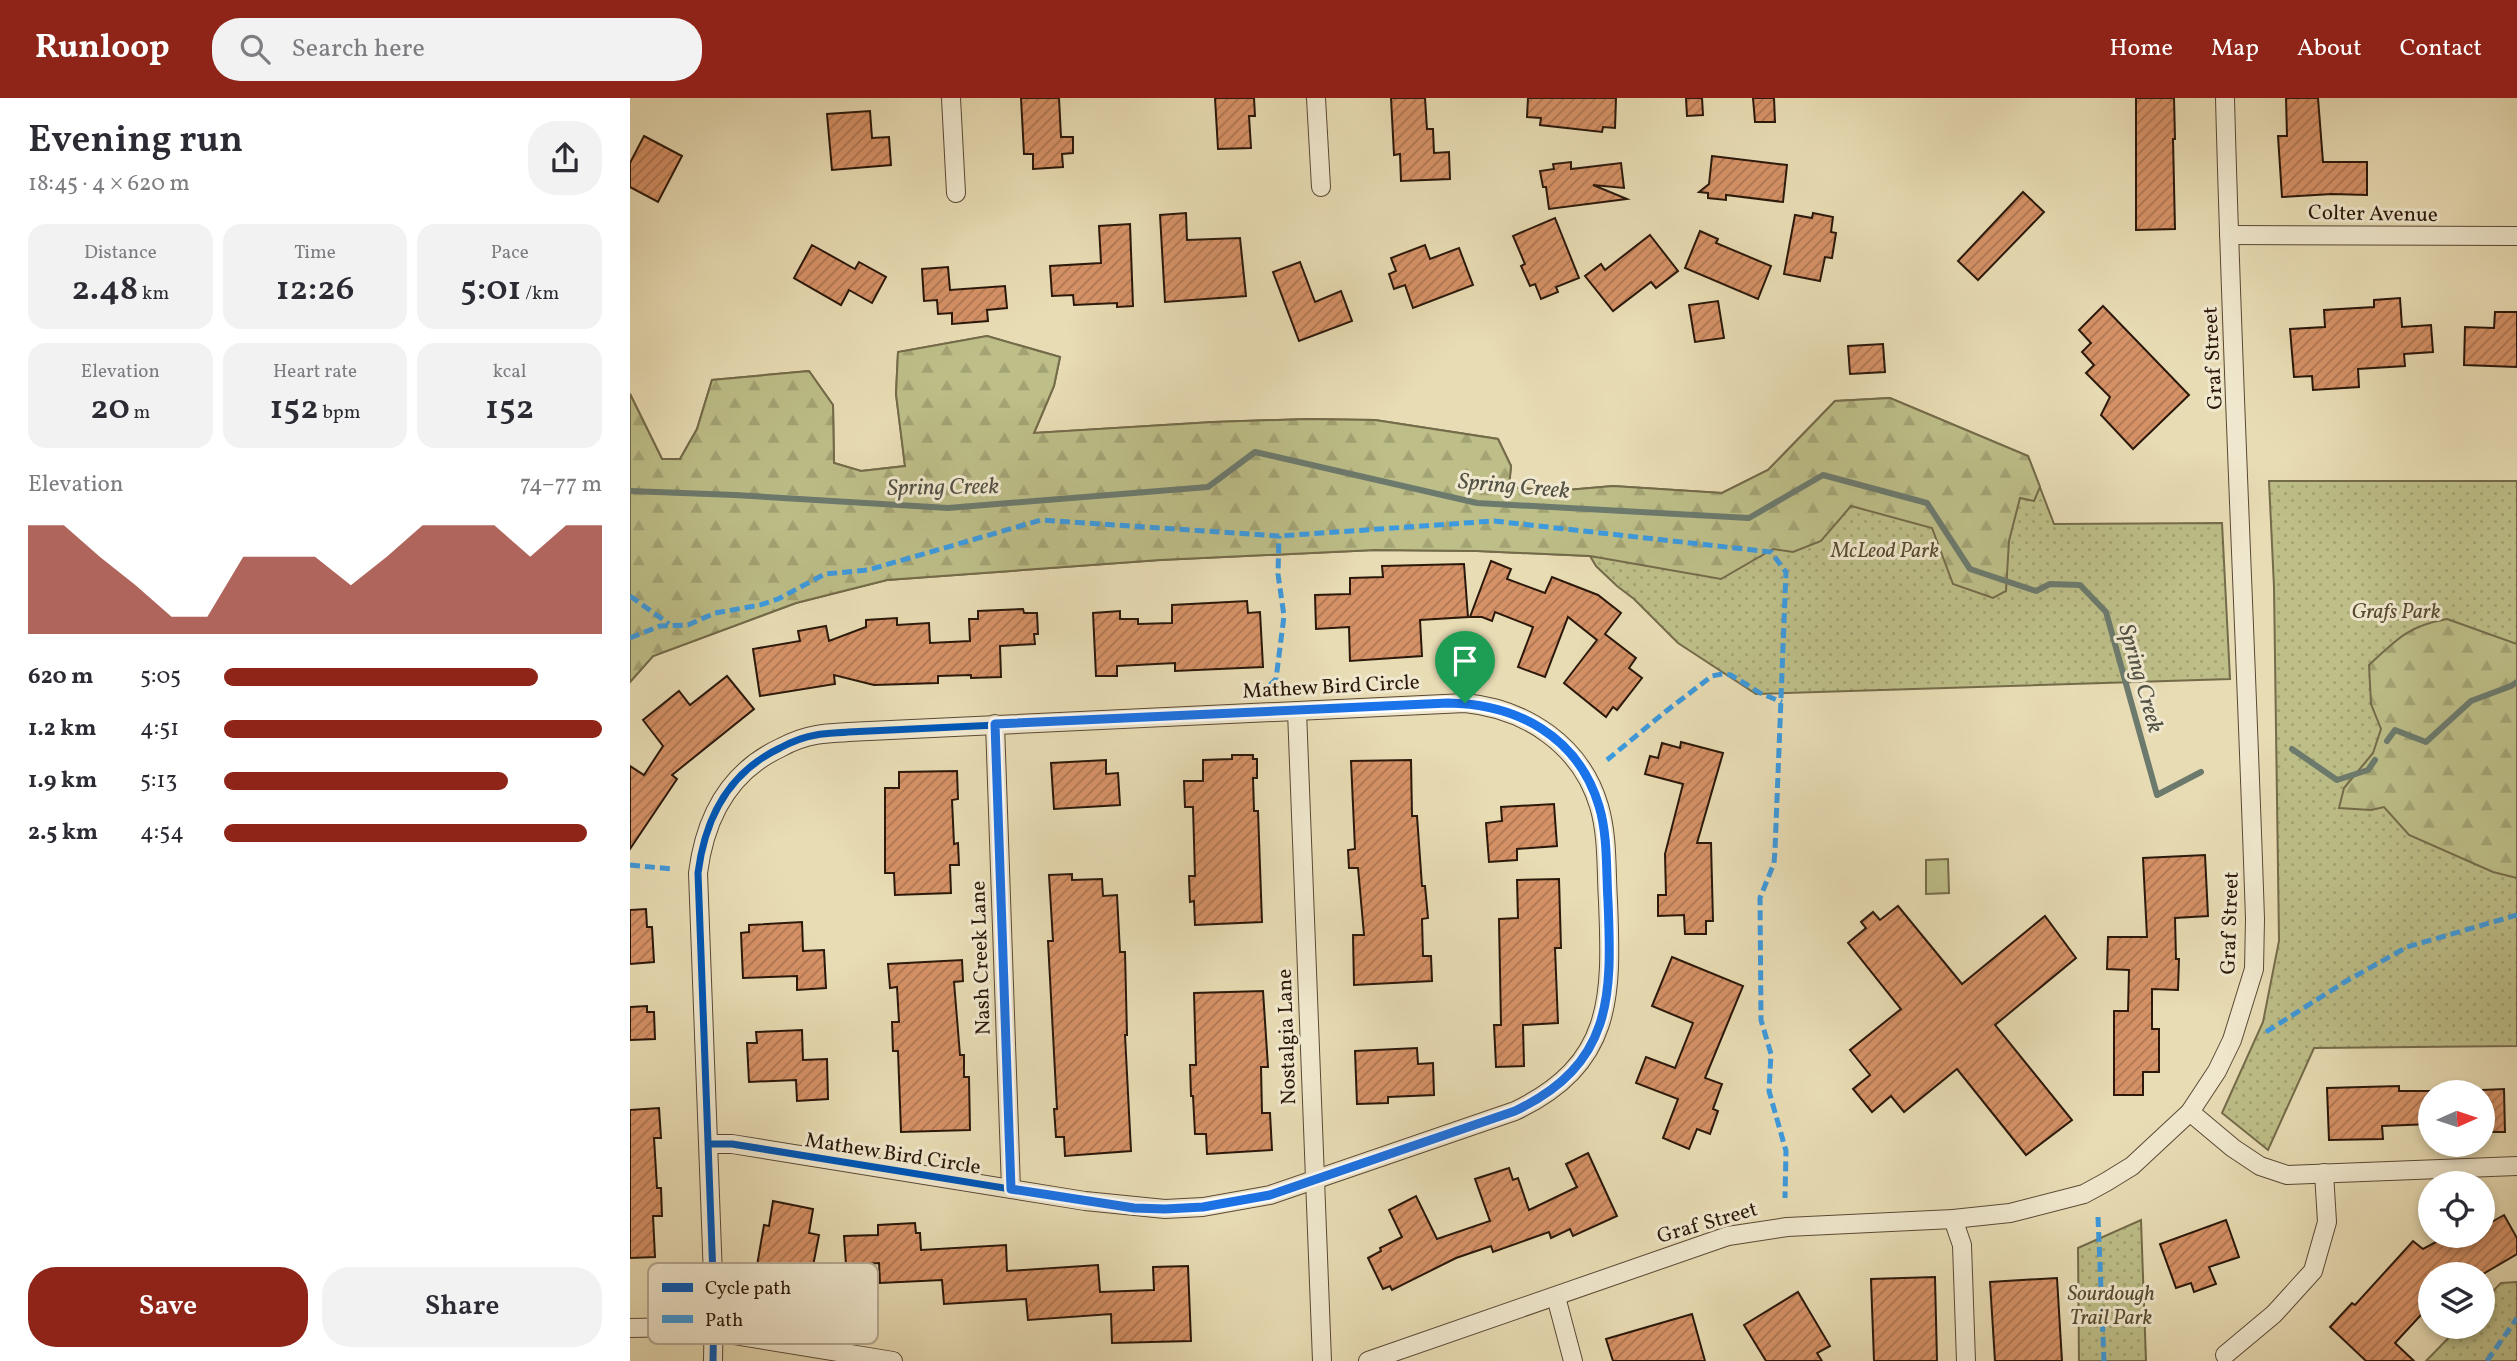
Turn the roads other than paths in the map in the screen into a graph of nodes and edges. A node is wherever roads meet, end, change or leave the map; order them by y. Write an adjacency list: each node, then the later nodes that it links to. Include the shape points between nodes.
1 (951, 98): 5 (street)
2 (1316, 98): 4 (street)
3 (2225, 98): 6 (street, Graf Street)
4 (1321, 187)
5 (956, 193)
6 (2229, 235): 7 (street, Colter Avenue); 10 (street, Graf Street, via 2254,969 2232,1040)
7 (2517, 236)
8 (1297, 711): 9 (street, Mathew Bird Circle); 14 (street, Nostalgia Lane); 14 (street, Mathew Bird Circle, via 1465,703 1503,709 1544,730 1586,773 1599,806 1610,958 1609,986 1589,1050 1575,1069 1538,1101)
9 (995, 724): 11 (street, Mathew Bird Circle, via 814,735 768,754 733,782 719,802 702,846 698,873); 15 (street, Nash Creek Lane)
10 (2190, 1112): 13 (street, via 2260,1166 2287,1175); 16 (street, Graf Street, via 2132,1166 2084,1194 2010,1213)
11 (708, 1143): 15 (street, Mathew Bird Circle); 17 (street, Mathew Bird Circle)
12 (2517, 1166): 13 (street)
13 (2324, 1173): 22 (street, via 2326,1222 2313,1271 2274,1314)
14 (1315, 1181): 15 (street, Mathew Bird Circle, via 1237,1202 1165,1209); 24 (street, Nostalgia Lane)
15 (1011, 1189)
16 (1953, 1219): 18 (street, Graf Street, via 1762,1229 1728,1236); 27 (street, via 1962,1245)
17 (712, 1263)
18 (1556, 1297): 25 (street, Graf Street); 26 (street)
19 (630, 1328): 20 (street)
20 (648, 1328)
21 (792, 1344): 23 (street)
22 (2225, 1355)
23 (893, 1361)
24 (1322, 1361)
25 (1368, 1361)
26 (1573, 1361)
27 (1966, 1361)

